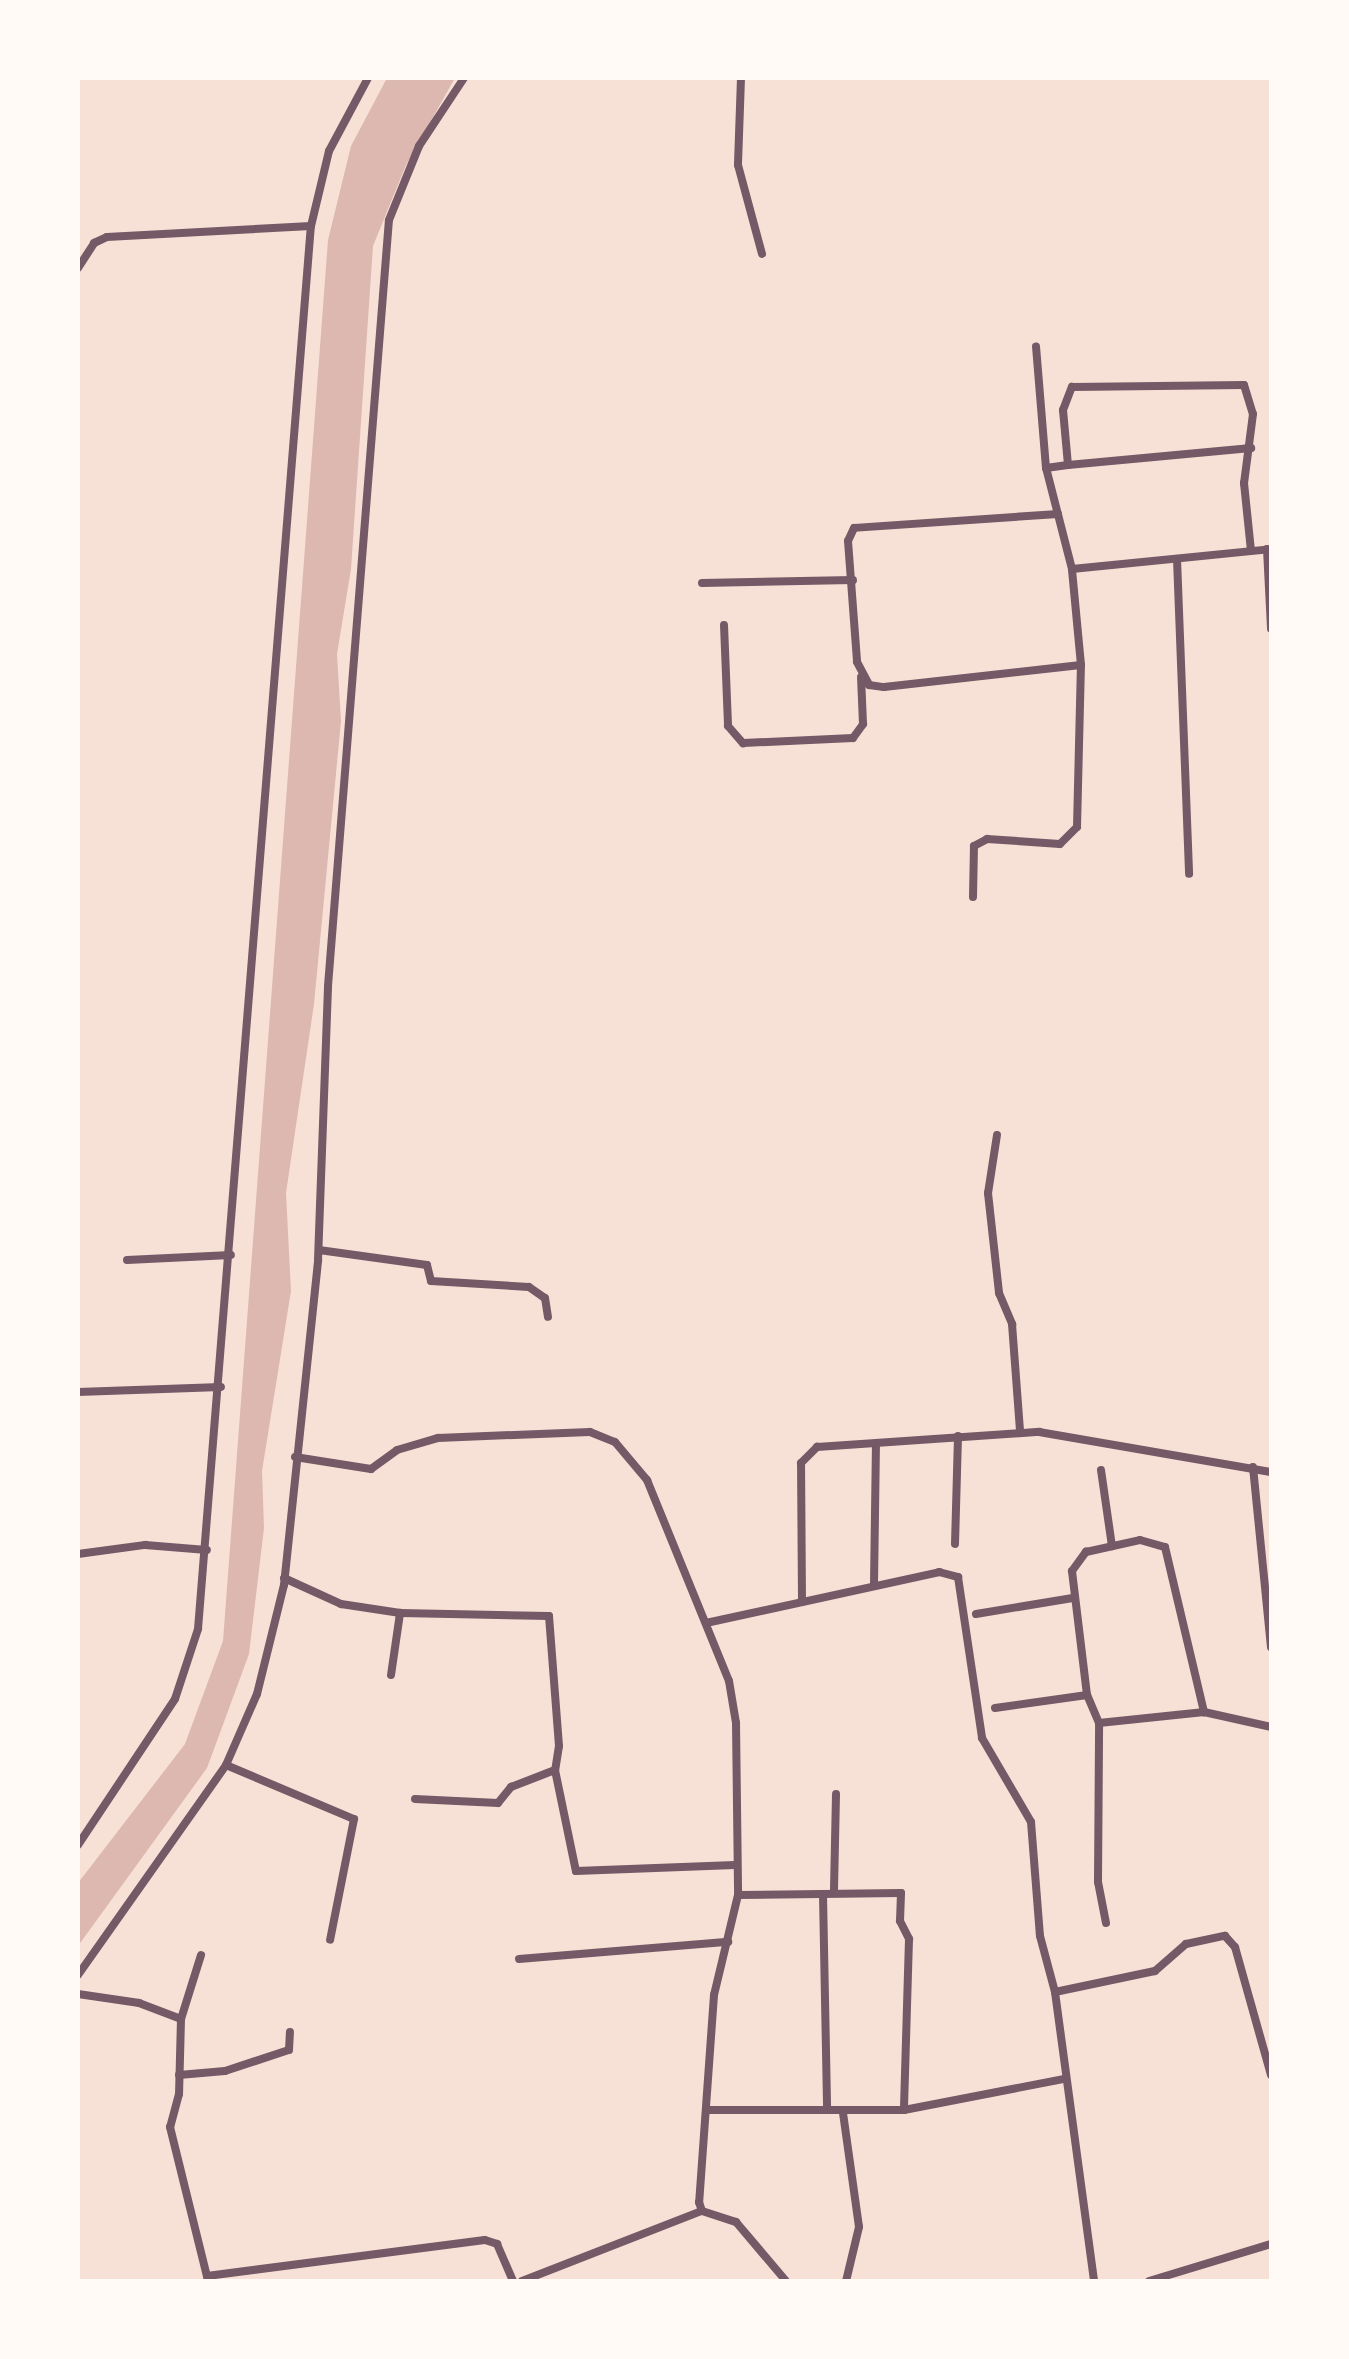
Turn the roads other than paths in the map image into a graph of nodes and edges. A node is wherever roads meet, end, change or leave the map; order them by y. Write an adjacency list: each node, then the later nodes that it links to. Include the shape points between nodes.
1 (368, 78): 4 (street, via 329,151)
2 (464, 78): 25 (street, via 419,146 389,220 328,986)
3 (741, 78): 5 (street, via 738,165)
4 (311, 226): 6 (street, via 107,237 94,243); 26 (street)
5 (762, 254)
6 (78, 268)
7 (1036, 346): 10 (street)
8 (1251, 448): 9 (street); 9 (street, via 1253,414 1244,385 1089,383 1064,398); 13 (street, via 1244,483)
9 (1068, 465): 10 (street)
10 (1046, 468): 11 (street)
11 (1058, 514): 15 (street); 16 (street, via 861,524 848,541)
12 (1269, 549): 13 (street); 19 (street)
13 (1251, 551): 14 (street)
14 (1177, 559): 15 (street); 22 (street)
15 (1072, 569): 20 (street)
16 (853, 580): 17 (street); 21 (street)
17 (702, 583)
18 (724, 625): 21 (street, via 728,726 743,743 853,738 863,724)
19 (1271, 629)
20 (1081, 665): 21 (street, via 884,687); 23 (street, via 1077,827 1060,844 987,839 974,846)
21 (861, 676)
22 (1189, 874)
23 (973, 897)
24 (997, 1135): 31 (street, via 989,1206 999,1293 1012,1324)
25 (319, 1250): 28 (street, via 427,1265 431,1281 529,1287 545,1298); 34 (street)
26 (231, 1255): 27 (street); 29 (street)
27 (127, 1260)
28 (548, 1317)
29 (221, 1387): 30 (street); 40 (street)
30 (78, 1392)
31 (1020, 1431): 32 (street); 35 (street)
32 (958, 1436): 33 (street); 38 (street)
33 (876, 1444): 43 (street); 45 (street, via 817,1447 801,1463)
34 (295, 1457): 42 (street); 48 (street, via 371,1469 397,1450 438,1438 604,1434 647,1480)
35 (1253, 1467): 37 (street); 49 (street)
36 (1101, 1470): 39 (street)
37 (1271, 1472)
38 (955, 1544)
39 (1112, 1546): 44 (street, via 1078,1558); 53 (street, via 1150,1540 1165,1547)
40 (207, 1550): 41 (street, via 145,1545); 60 (street, via 198,1629 175,1699)
41 (78, 1554)
42 (284, 1578): 46 (street, via 341,1604); 56 (street, via 257,1694)
43 (874, 1585): 45 (street); 71 (street, via 939,1572 958,1577 982,1738 1031,1822 1040,1936)
44 (1073, 1598): 47 (street); 51 (street)
45 (802, 1602): 48 (street)
46 (400, 1613): 50 (street); 57 (street, via 551,1618)
47 (976, 1614)
48 (706, 1623): 61 (street, via 729,1681 736,1723)
49 (1271, 1647)
50 (391, 1675)
51 (1087, 1695): 52 (street); 54 (street)
52 (995, 1708)
53 (1204, 1712): 54 (street); 55 (street)
54 (1099, 1723): 65 (street, via 1098,1882)
55 (1271, 1727)
56 (226, 1765): 66 (street, via 354,1819); 70 (street)
57 (555, 1770): 59 (street, via 511,1787 498,1803); 61 (street, via 580,1873)
58 (836, 1794): 62 (street)
59 (415, 1799)
60 (78, 1845)
61 (735, 1865): 63 (street)
62 (834, 1890): 64 (street); 80 (street, via 901,1893 900,1921 909,1939)
63 (738, 1895): 64 (street); 67 (street)
64 (823, 1895): 79 (street)
65 (1106, 1923)
66 (330, 1940)
67 (728, 1942): 69 (street); 78 (street, via 714,1995)
68 (201, 1955): 73 (street)
69 (519, 1959)
70 (78, 1975)
71 (1055, 1992): 76 (street, via 1155,1971 1186,1944 1225,1936 1235,1947); 77 (street)
72 (78, 1994): 73 (street, via 139,2003)
73 (181, 2019): 75 (street)
74 (290, 2032): 75 (street, via 289,2050 225,2071)
75 (179, 2075): 84 (street, via 170,2127)
76 (1271, 2075)
77 (1063, 2079): 80 (street); 89 (street)
78 (708, 2110): 79 (street); 82 (street, via 697,2165)
79 (827, 2110): 81 (street)
80 (904, 2110): 81 (street)
81 (843, 2113): 88 (street, via 859,2227)
82 (702, 2211): 86 (street); 87 (street, via 736,2222)
83 (1271, 2244): 90 (street)
84 (207, 2279): 85 (street, via 485,2240 497,2244)
85 (513, 2281)
86 (522, 2281)
87 (786, 2281)
88 (846, 2281)
89 (1094, 2281)
90 (1149, 2281)

